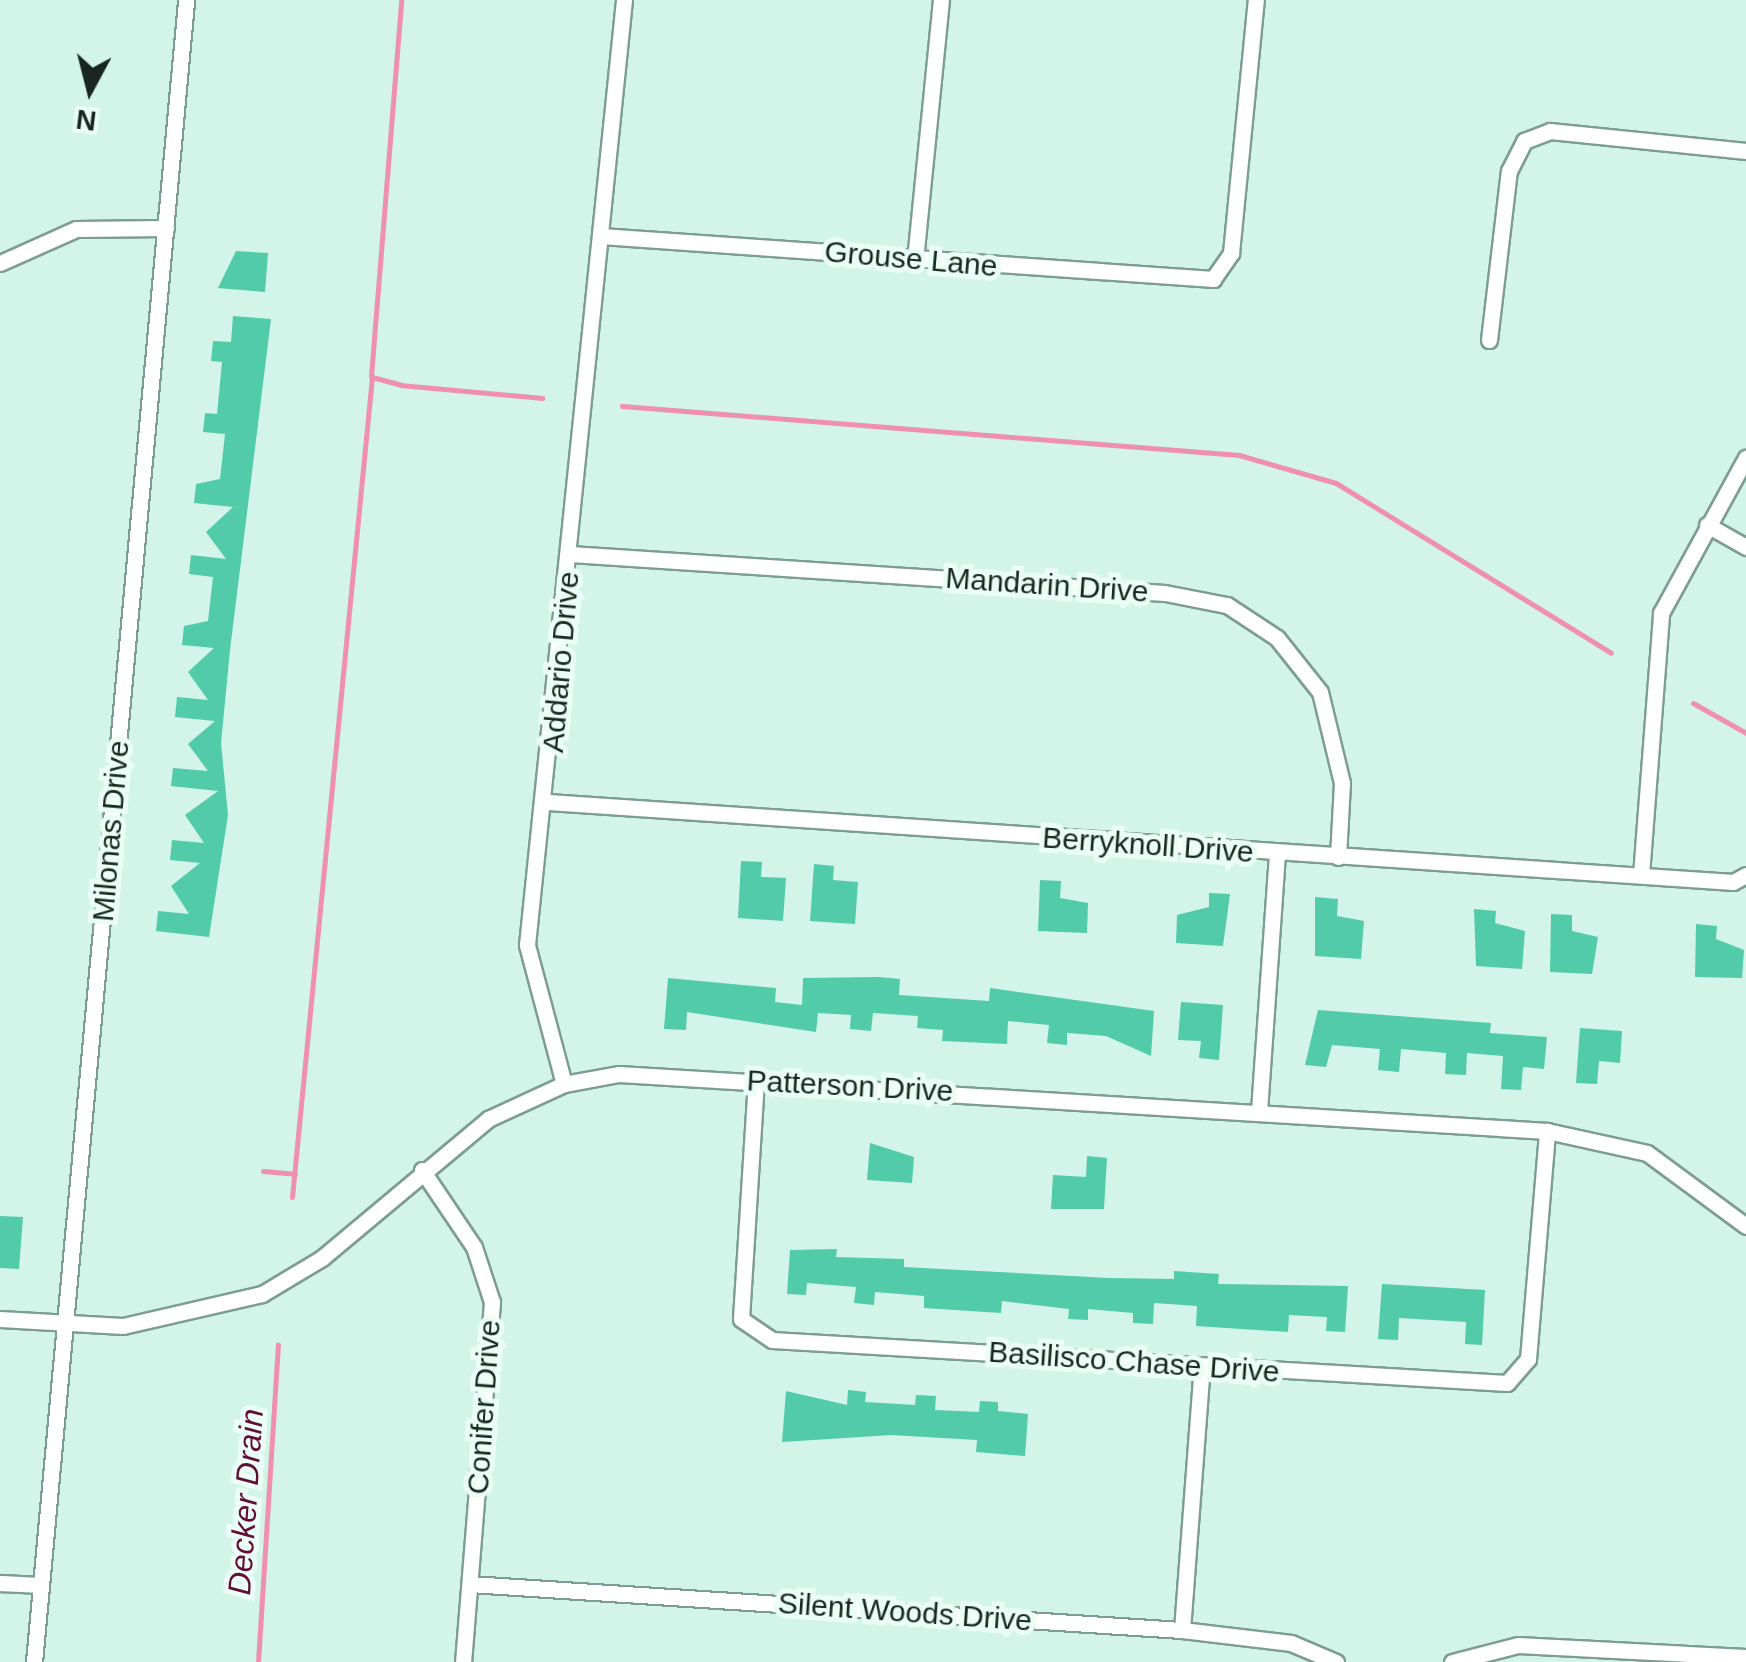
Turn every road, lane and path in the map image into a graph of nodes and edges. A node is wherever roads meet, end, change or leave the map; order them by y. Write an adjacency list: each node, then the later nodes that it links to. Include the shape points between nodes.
1 (186, 0): 6 (street, Milonas Drive)
2 (624, 0): 7 (street, Addario Drive)
3 (941, 0): 8 (street)
4 (1256, 0): 8 (street, Grouse Lane, via 1231,254 1221,275)
5 (1746, 151): 10 (street, via 1550,131 1524,140 1510,171)
6 (166, 228): 9 (street, via 76,229); 27 (street, Milonas Drive)
7 (600, 236): 8 (street, Grouse Lane); 14 (street, Addario Drive)
8 (915, 260)
9 (0, 263)
10 (1489, 340)
11 (1746, 458): 12 (street)
12 (1706, 525): 13 (street); 19 (street, via 1656,636)
13 (1746, 547)
14 (570, 554): 15 (street, Addario Drive); 17 (street, Mandarin Drive, via 1166,593 1227,605 1277,638 1320,692 1342,784)
15 (548, 802): 16 (street, Berryknoll Drive); 21 (street, Addario Drive, via 527,945)
16 (1277, 854): 17 (street, Berryknoll Drive); 22 (street)
17 (1338, 857): 19 (street, Berryknoll Drive)
18 (1746, 875): 19 (street, Berryknoll Drive)
19 (1641, 876)
20 (756, 1080): 21 (street, Patterson Drive, via 644,1073); 22 (street, Patterson Drive); 28 (street, Basilisco Chase Drive, via 741,1299 750,1332)
21 (564, 1084): 24 (street, Patterson Drive, via 488,1119)
22 (1259, 1111): 23 (street, Patterson Drive)
23 (1547, 1131): 25 (street, Patterson Drive, via 1646,1153); 28 (street, Basilisco Chase Drive, via 1528,1359 1518,1378 1495,1384)
24 (422, 1170): 27 (street, Patterson Drive, via 322,1258 262,1294 162,1321); 30 (street, Conifer Drive, via 474,1247 492,1302)
25 (1746, 1226)
26 (0, 1319): 27 (street, Patterson Drive)
27 (66, 1323): 31 (street, Milonas Drive)
28 (1202, 1367): 32 (street)
29 (0, 1583): 31 (street)
30 (470, 1584): 32 (street, Silent Woods Drive); 35 (street, Conifer Drive)
31 (41, 1585): 34 (street, Milonas Drive)
32 (1182, 1630): 36 (street, Silent Woods Drive, via 1291,1643)
33 (1746, 1658): 37 (street, via 1518,1644)
34 (34, 1662)
35 (463, 1662)
36 (1336, 1662)
37 (1452, 1662)

